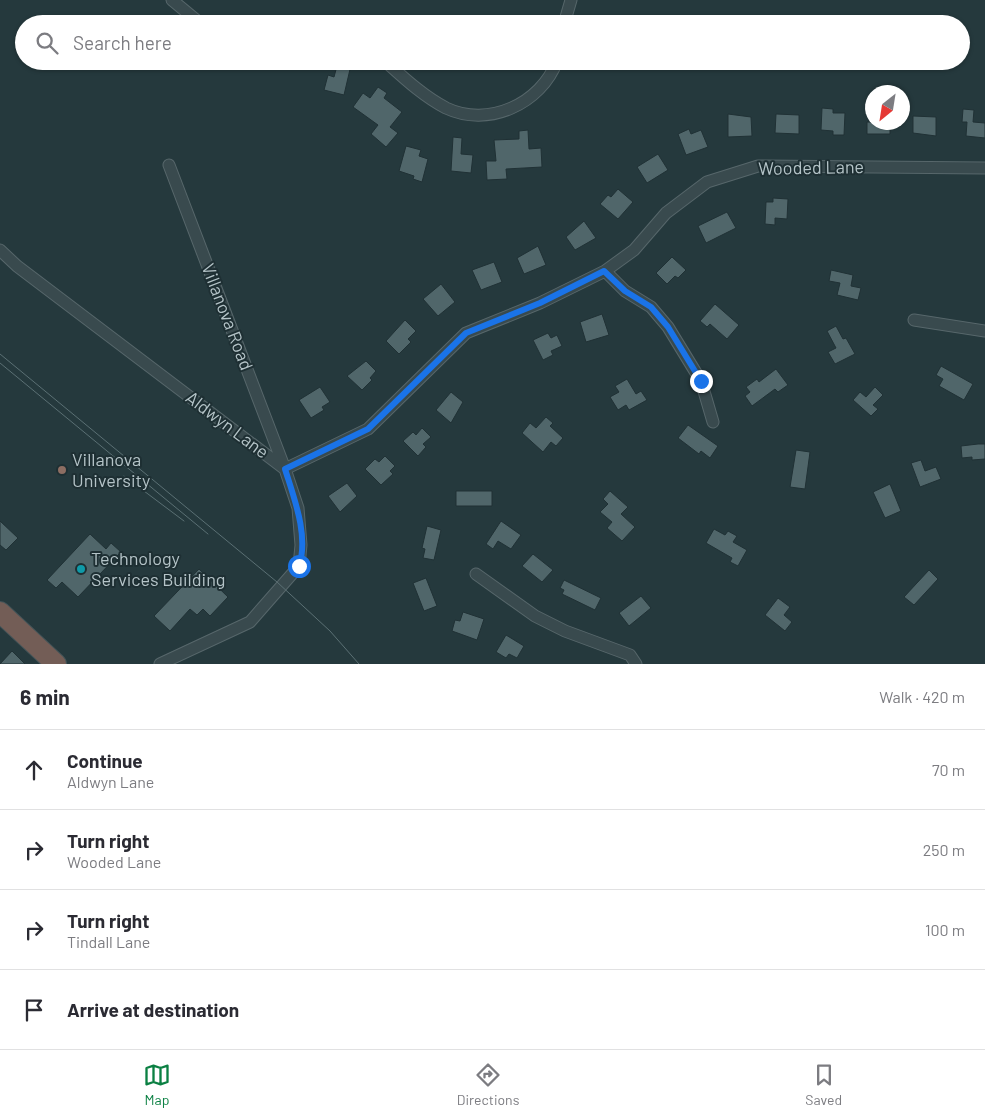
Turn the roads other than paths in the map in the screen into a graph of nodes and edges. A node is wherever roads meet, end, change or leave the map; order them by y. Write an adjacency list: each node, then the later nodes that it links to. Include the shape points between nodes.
1 (172, 0): 3 (street)
2 (570, 0): 4 (street)
3 (190, 15)
4 (566, 15)
5 (395, 70): 6 (street, via 432,100 472,115 499,113 523,103 543,85)
6 (552, 70)
7 (168, 164): 14 (street, Villanova Road)
8 (985, 168): 10 (street, Wooded Lane, via 758,166 707,182 666,213 634,250)
9 (0, 250): 14 (street, Aldwyn Lane)
10 (604, 271): 13 (street, via 625,291 651,307 668,327 701,381); 14 (street, Wooded Lane, via 540,303 466,333 368,429)
11 (914, 320): 12 (street)
12 (985, 331)
13 (713, 422)
14 (285, 469): 18 (street, Aldwyn Lane, via 298,508 299,566 250,622)
15 (476, 574): 19 (street, via 535,616 630,655)
16 (0, 612): 17 (highway)
17 (56, 664)
18 (160, 664)
19 (636, 664)

